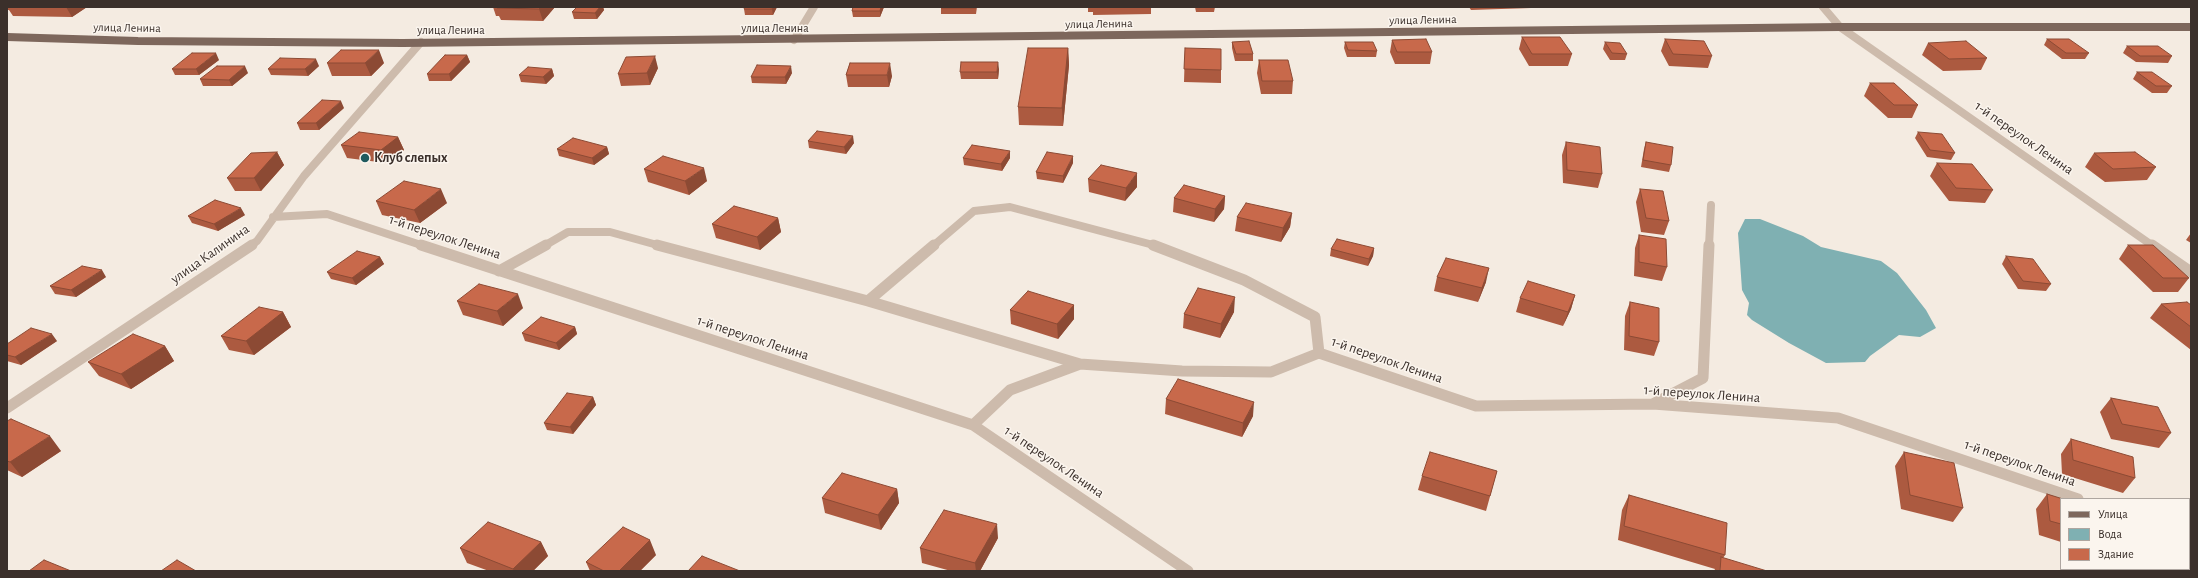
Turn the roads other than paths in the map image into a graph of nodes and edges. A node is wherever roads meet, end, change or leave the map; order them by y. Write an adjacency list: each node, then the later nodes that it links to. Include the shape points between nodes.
1 (814, 7): 6 (street)
2 (1823, 7): 3 (street, 1-й переулок Ленина)
3 (1840, 27): 4 (main road, улица Ленина); 6 (main road, улица Ленина); 11 (street, 1-й переулок Ленина)
4 (2191, 27)
5 (7, 37): 7 (main road, улица Ленина, via 138,42)
6 (794, 40): 7 (main road, улица Ленина)
7 (421, 42): 9 (street, улица Калинина, via 304,176)
8 (1711, 205): 15 (street, via 1703,378)
9 (273, 217): 10 (street, 1-й переулок Ленина, via 327,214); 16 (street, улица Калинина, via 257,241)
10 (500, 271): 12 (street, via 568,232 610,232); 17 (street, 1-й переулок Ленина)
11 (2191, 272)
12 (868, 301): 13 (street, via 974,211 1010,207 1162,247 1244,280 1315,317); 14 (street)
13 (1319, 353): 14 (street, via 1271,372 1182,371); 15 (street, 1-й переулок Ленина, via 1476,406)
14 (1080, 364): 17 (street, via 1010,390)
15 (1653, 404): 18 (street, 1-й переулок Ленина, via 1838,418)
16 (7, 408)
17 (973, 425): 19 (street, 1-й переулок Ленина)
18 (2075, 498)
19 (1188, 571)

